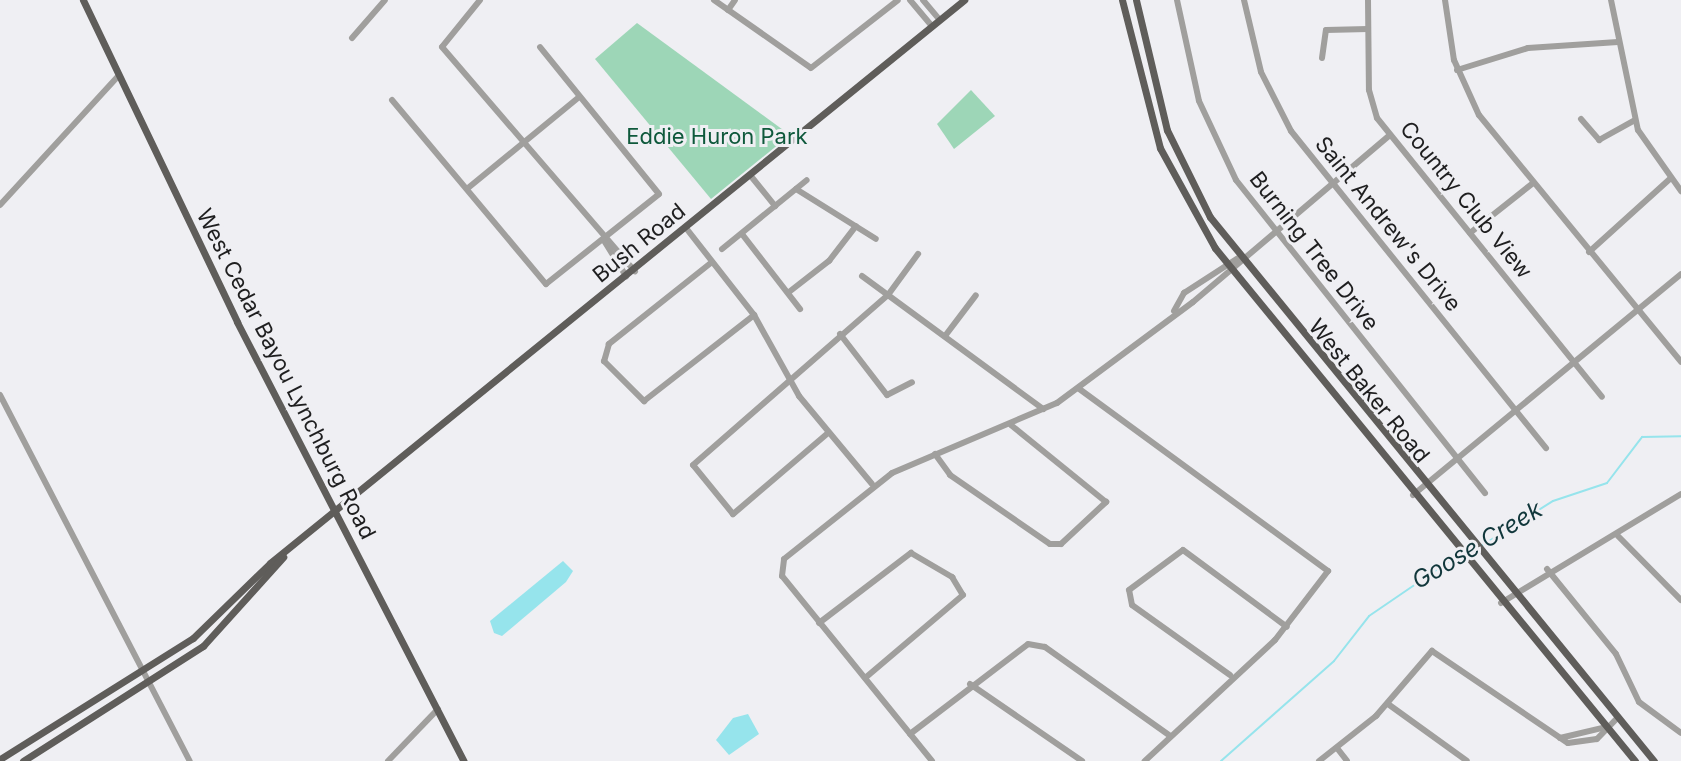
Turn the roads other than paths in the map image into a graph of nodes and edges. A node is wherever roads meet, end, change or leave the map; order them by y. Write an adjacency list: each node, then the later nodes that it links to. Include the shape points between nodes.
1 (83, 0): 28 (main road, West Cedar Bayou Lynchburg Road)
2 (385, 0): 23 (street)
3 (480, 0): 34 (street, via 442,47)
4 (714, 0): 17 (street)
5 (735, 0): 17 (street)
6 (898, 0): 17 (street, via 811,68)
7 (910, 0): 19 (street)
8 (923, 0): 18 (street)
9 (964, 0): 18 (main road, Bush Road)
10 (1122, 0): 21 (main road, West Baker Road)
11 (1136, 0): 20 (main road, West Baker Road)
12 (1177, 0): 49 (street, Burning Tree Drive, via 1205,117)
13 (1244, 0): 40 (street, Saint Andrew's Drive, via 1273,101)
14 (1368, 0): 22 (street, Country Club View)
15 (1445, 0): 27 (street)
16 (1611, 0): 24 (street)
17 (728, 10)
18 (940, 20): 19 (main road, Bush Road)
19 (932, 26): 37 (main road, Bush Road)
20 (1141, 26): 21 (main road); 35 (main road, West Baker Road)
21 (1128, 29): 36 (main road, West Baker Road)
22 (1368, 29): 26 (street, via 1326,30); 33 (street, Country Club View, via 1369,90)
23 (352, 38)
24 (1618, 42): 27 (street, via 1528,48); 32 (street)
25 (540, 47): 29 (street)
26 (1322, 58)
27 (1457, 70): 41 (street, via 1479,115)
28 (118, 76): 45 (street); 95 (main road, West Cedar Bayou Lynchburg Road)
29 (579, 97): 34 (street); 52 (street, via 659,194)
30 (392, 100): 42 (street)
31 (1581, 119): 32 (street, via 1599,140)
32 (1635, 120): 38 (street)
33 (1390, 135): 40 (street); 50 (street, Country Club View)
34 (523, 142): 42 (street); 52 (street)
35 (1173, 144): 36 (main road); 57 (main road, West Baker Road)
36 (1160, 148): 58 (main road, West Baker Road)
37 (750, 175): 46 (street); 48 (main road, Bush Road)
38 (1671, 178): 44 (street); 55 (street)
39 (807, 180): 43 (street)
40 (1331, 183): 49 (street); 84 (street, Saint Andrew's Drive)
41 (1533, 183): 50 (street); 55 (street)
42 (468, 188): 52 (street, via 546,284)
43 (796, 189): 46 (street); 47 (street)
44 (1681, 191)
45 (0, 205)
46 (775, 206): 51 (street)
47 (856, 226): 53 (street); 65 (street, via 829,261)
48 (686, 228): 59 (street); 60 (main road, Bush Road)
49 (1271, 231): 57 (street); 89 (street, Burning Tree Drive)
50 (1470, 233): 77 (street, Country Club View)
51 (742, 234): 54 (street); 65 (street)
52 (603, 239): 60 (street); 64 (street)
53 (876, 239)
54 (722, 249)
55 (1589, 252): 70 (street)
56 (918, 254): 66 (street)
57 (1238, 258): 58 (street); 61 (street); 74 (main road, West Baker Road)
58 (1224, 261): 61 (main road, West Baker Road); 69 (street)
59 (712, 262): 71 (street); 71 (street, via 609,344 604,361 644,401)
60 (635, 271): 64 (main road, Bush Road)
61 (1232, 271): 69 (street); 75 (main road, West Baker Road)
62 (1681, 274): 70 (street)
63 (862, 276): 66 (street)
64 (627, 277): 95 (main road, Bush Road)
65 (789, 292): 68 (street)
66 (888, 295): 72 (street); 73 (street)
67 (976, 295): 73 (street)
68 (800, 309)
69 (1174, 311): 80 (street)
70 (1638, 312): 76 (street); 77 (street)
71 (754, 315): 78 (street)
72 (840, 334): 78 (street); 79 (street, via 887,395)
73 (945, 336): 83 (street)
74 (1308, 345): 75 (main road); 91 (main road, West Baker Road)
75 (1298, 353): 94 (main road, West Baker Road)
76 (1681, 362)
77 (1575, 363): 82 (street, Country Club View); 84 (street)
78 (788, 377): 86 (street); 86 (street, via 695,460 694,469 733,514)
79 (912, 382)
80 (1078, 388): 83 (street); 103 (street, via 1328,571)
81 (0, 395): 104 (street)
82 (1602, 397)
83 (1043, 409): 85 (street)
84 (1516, 411): 87 (street, Saint Andrew's Drive); 89 (street)
85 (1011, 425): 88 (street); 88 (street, via 1106,502 1061,544 950,475)
86 (828, 433): 90 (street)
87 (1546, 448)
88 (935, 454): 90 (street)
89 (1457, 459): 91 (street); 92 (street, Burning Tree Drive)
90 (872, 484): 102 (street, via 780,567)
91 (1424, 486): 94 (street); 99 (main road, West Baker Road)
92 (1485, 493)
93 (1681, 494): 96 (street)
94 (1413, 495): 101 (main road, West Baker Road)
95 (336, 512): 97 (main road, Bush Road); 110 (main road, West Cedar Bayou Lynchburg Road)
96 (1618, 536): 98 (street); 100 (street)
97 (283, 557): 104 (main road, via 227,611); 107 (main road, via 220,632)
98 (1547, 569): 99 (street); 113 (street, via 1616,654 1639,702)
99 (1512, 594): 101 (street); 111 (main road, West Baker Road)
100 (1681, 600)
101 (1501, 603): 112 (main road, West Baker Road)
102 (819, 623): 106 (street); 106 (street, via 911,553 952,577 963,595)
103 (1287, 627): 105 (street); 105 (street, via 1183,550 1129,590 1132,605)
104 (143, 669): 107 (street); 117 (main road)
105 (1230, 675): 115 (street)
106 (865, 678): 114 (street)
107 (149, 682): 118 (main road); 119 (street)
108 (970, 684): 114 (street); 115 (street, via 1014,648 1036,644); 123 (street)
109 (1388, 704): 112 (street, via 1432,651 1559,738); 116 (street); 127 (street)
110 (438, 709): 120 (street); 121 (main road, West Cedar Bayou Lynchburg Road)
111 (1617, 718): 112 (street); 129 (main road, West Baker Road)
112 (1606, 727): 128 (main road, West Baker Road)
113 (1681, 733)
114 (910, 734): 122 (street)
115 (1169, 735): 124 (street)
116 (1337, 748): 125 (street); 126 (street)
117 (0, 759)
118 (23, 761)
119 (190, 761)
120 (388, 761)
121 (464, 761)
122 (932, 761)
123 (1082, 761)
124 (1145, 761)
125 (1319, 761)
126 (1347, 761)
127 (1467, 761)
128 (1635, 761)
129 (1654, 761)

